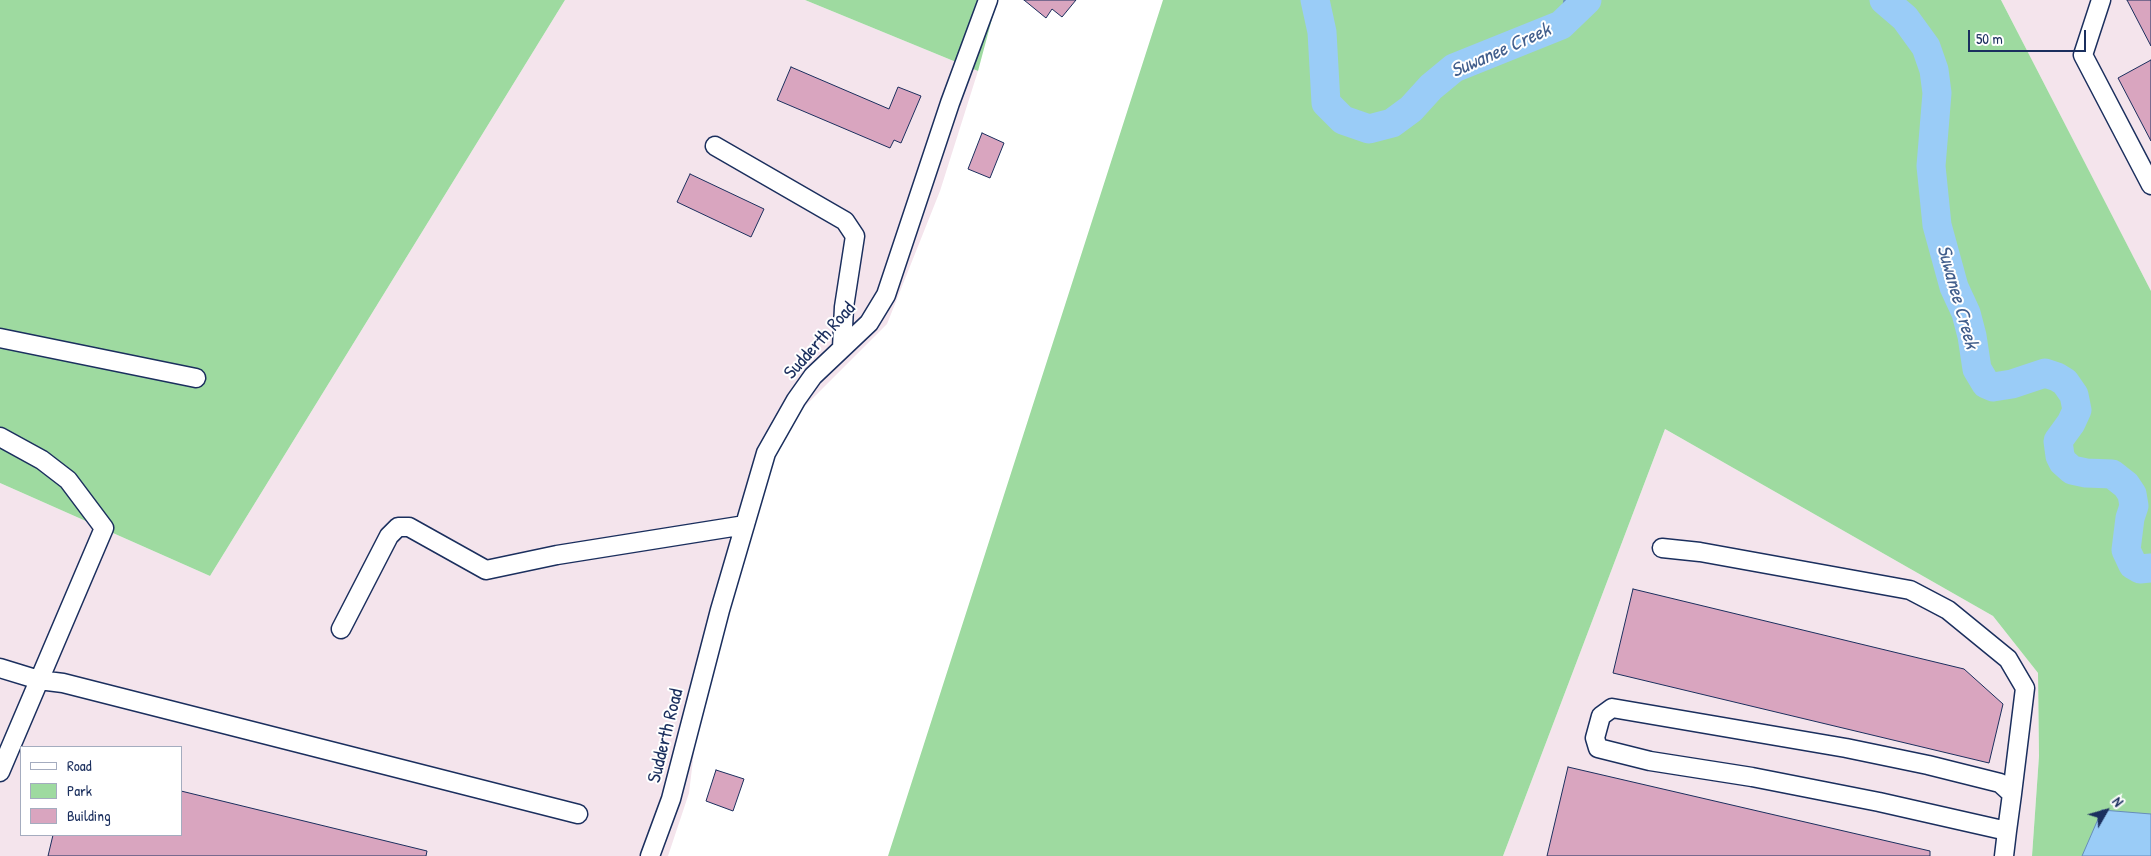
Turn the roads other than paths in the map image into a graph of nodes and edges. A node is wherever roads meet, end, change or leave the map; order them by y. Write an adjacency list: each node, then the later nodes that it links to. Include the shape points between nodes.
1 (988, 0): 6 (street, Sudderth Road, via 886,295 869,323)
2 (2101, 0): 4 (street, via 2083,55)
3 (715, 146): 6 (street, via 845,221 855,236 844,307)
4 (2151, 185)
5 (0, 338): 7 (street)
6 (842, 348): 9 (street, Sudderth Road, via 813,376 766,454)
7 (196, 378)
8 (0, 437): 13 (street, via 42,460 68,480 104,528)
9 (745, 525): 11 (street, via 557,554 486,570 409,527 398,527 389,536); 18 (street, Sudderth Road, via 671,799)
10 (1662, 548): 15 (street, via 1910,590 1948,610 2008,659 2025,688)
11 (341, 629)
12 (0, 668): 13 (street)
13 (39, 680): 14 (street); 16 (street, via 63,683)
14 (0, 772)
15 (2012, 794): 17 (street); 17 (street, via 2000,783 1928,765 1612,708 1601,716 1595,738 1598,748 1650,761 1762,779)
16 (578, 814)
17 (2007, 831): 19 (street)
18 (650, 856)
19 (2004, 856)

